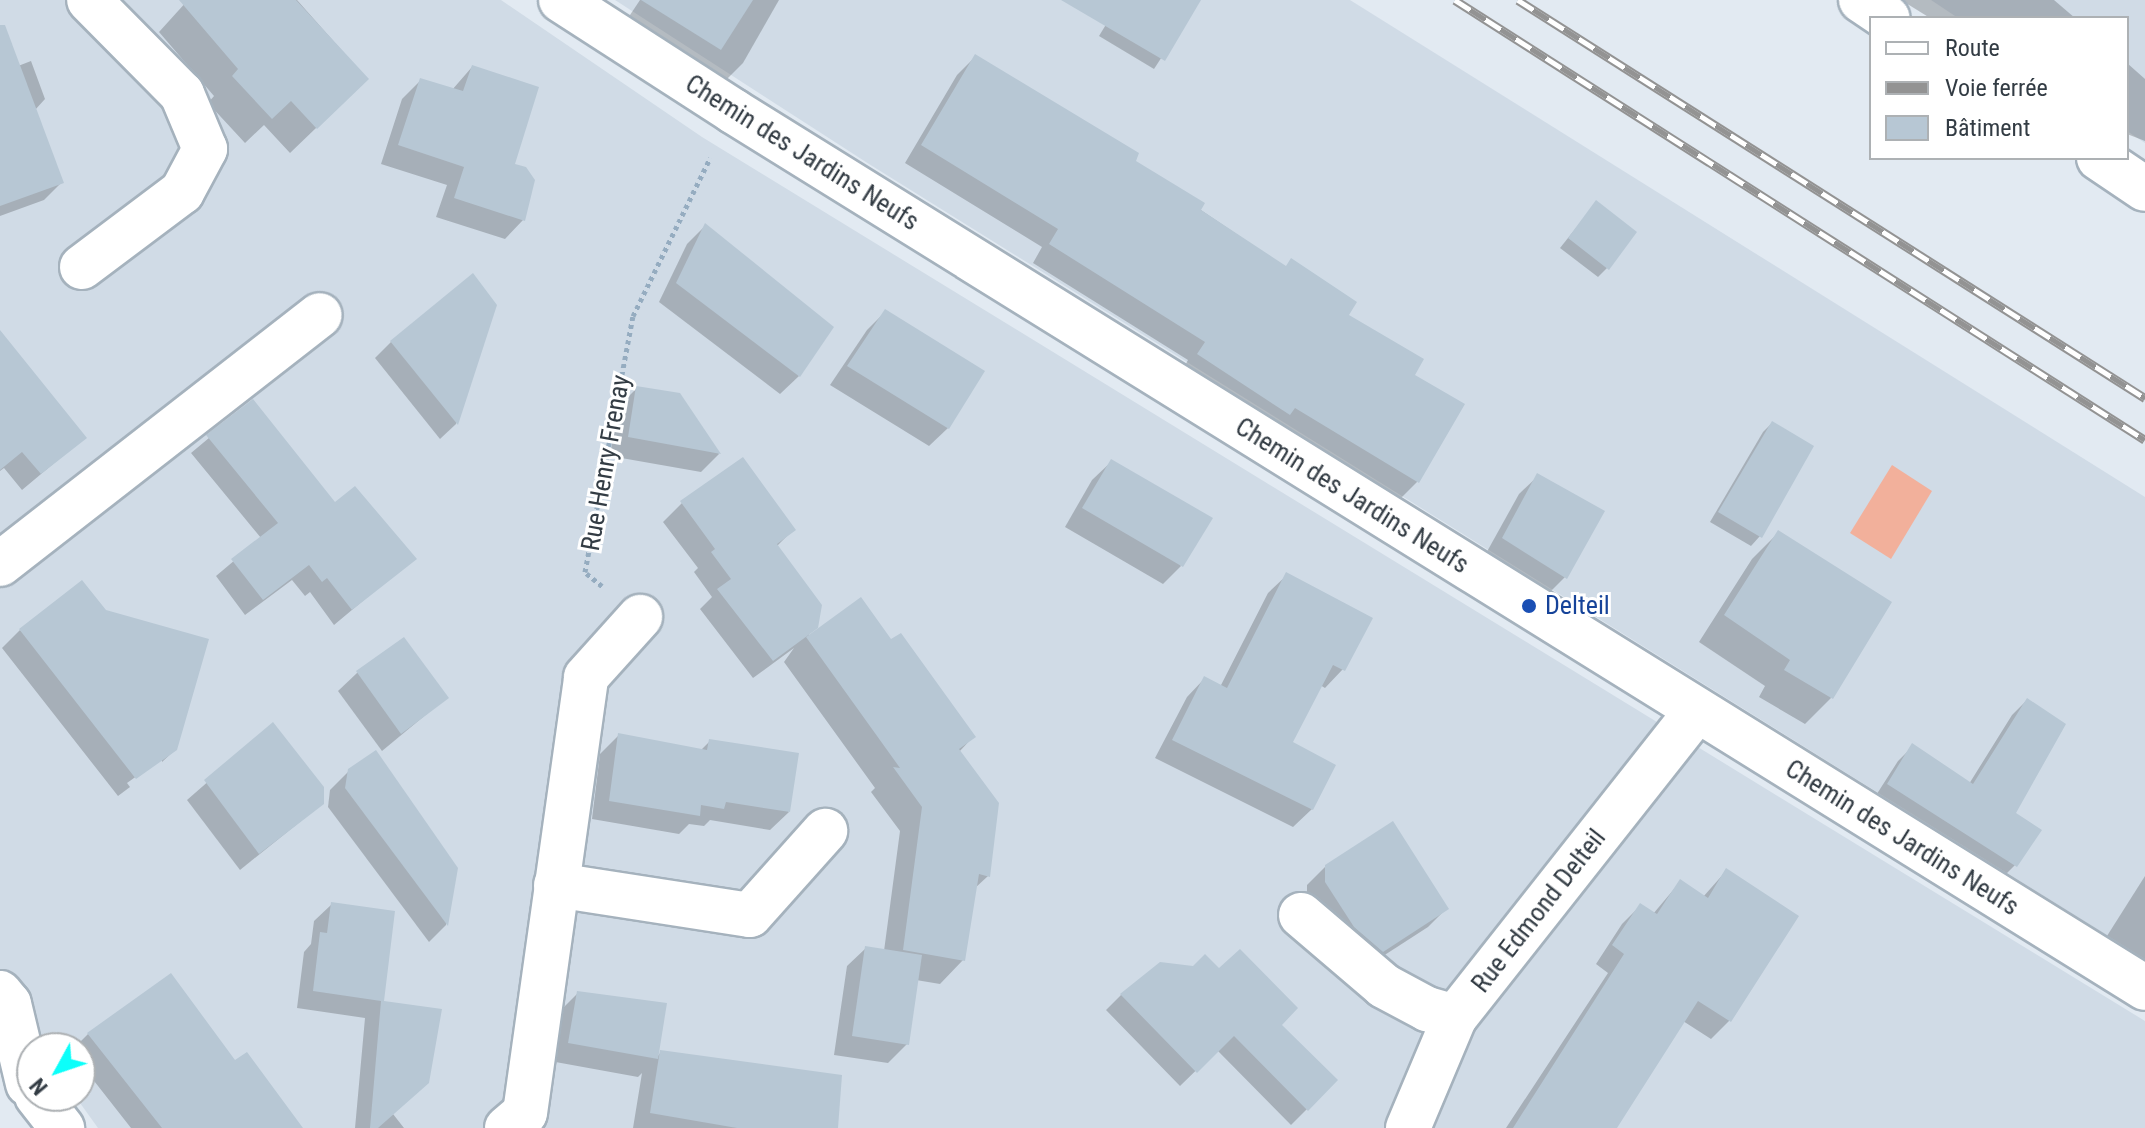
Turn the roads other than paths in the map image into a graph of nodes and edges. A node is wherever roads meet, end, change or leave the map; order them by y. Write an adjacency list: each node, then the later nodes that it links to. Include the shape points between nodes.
1 (89, 0): 7 (street, via 182,94 205,149 182,192)
2 (561, 0): 11 (street, Chemin des Jardins Neufs)
3 (1861, 0): 4 (street)
4 (1885, 16)
5 (2102, 160): 6 (street)
6 (2145, 189)
7 (82, 267)
8 (320, 315): 9 (street)
9 (0, 564)
10 (640, 617): 13 (street, via 586,677)
11 (1697, 711): 15 (street, Chemin des Jardins Neufs); 17 (street, Rue Edmond Delteil)
12 (825, 831): 13 (street, via 750,915)
13 (556, 885): 23 (street, via 525,1113)
14 (1301, 915): 17 (street, via 1384,986)
15 (2145, 988)
16 (0, 993): 18 (street, via 9,1004)
17 (1455, 1017): 24 (street, Rue Edmond Delteil)
18 (16, 1032)
19 (0, 1050): 20 (street)
20 (16, 1070)
21 (49, 1112): 22 (street)
22 (62, 1128)
23 (507, 1128)
24 (1408, 1128)

